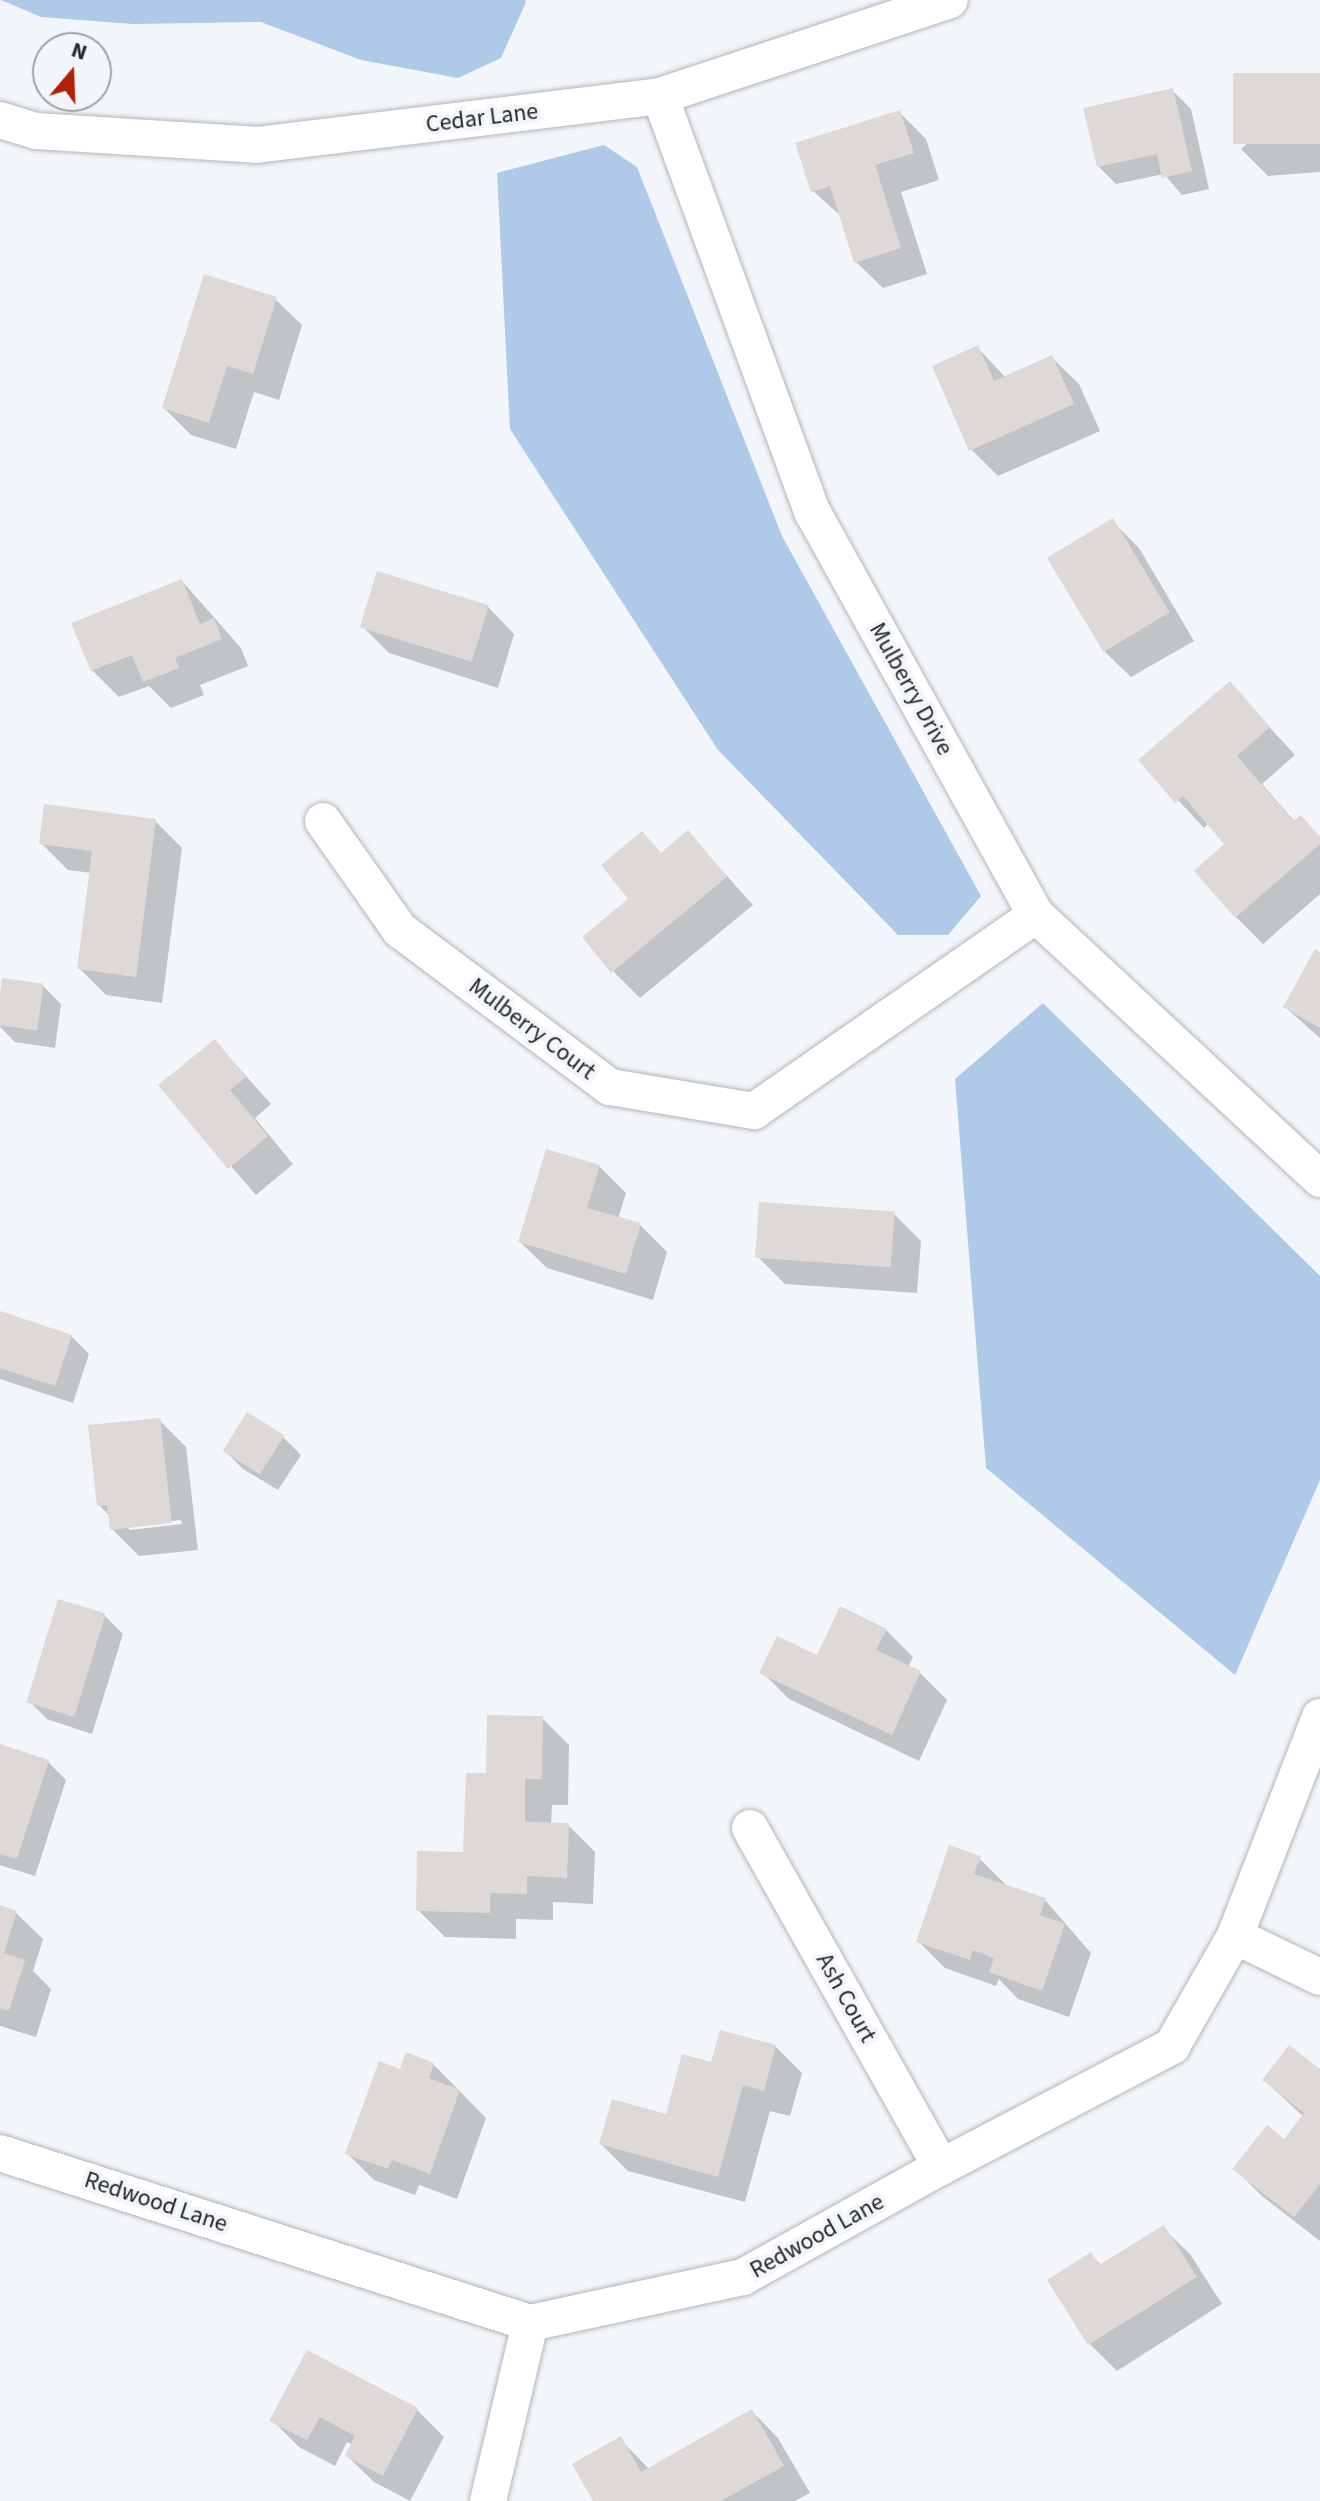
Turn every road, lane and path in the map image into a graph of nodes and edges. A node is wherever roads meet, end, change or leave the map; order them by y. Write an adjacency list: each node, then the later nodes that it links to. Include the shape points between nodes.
1 (950, 0): 2 (street, Cedar Lane)
2 (660, 96): 3 (street, Cedar Lane, via 256,145 36,131); 5 (street, Mulberry Drive, via 813,513)
3 (0, 120)
4 (323, 821): 5 (street, Mulberry Court, via 400,930 610,1087 754,1111)
5 (1036, 915): 6 (street, Mulberry Drive)
6 (1320, 1179)
7 (1320, 1717): 9 (street, Redwood Lane)
8 (750, 1828): 12 (street, Ash Court)
9 (1235, 1936): 10 (street); 12 (street, Redwood Lane, via 1172,2046)
10 (1320, 1977)
11 (0, 2153): 13 (street, Redwood Lane)
12 (941, 2167): 13 (street, Redwood Lane, via 743,2277)
13 (530, 2323): 14 (street)
14 (488, 2501)

